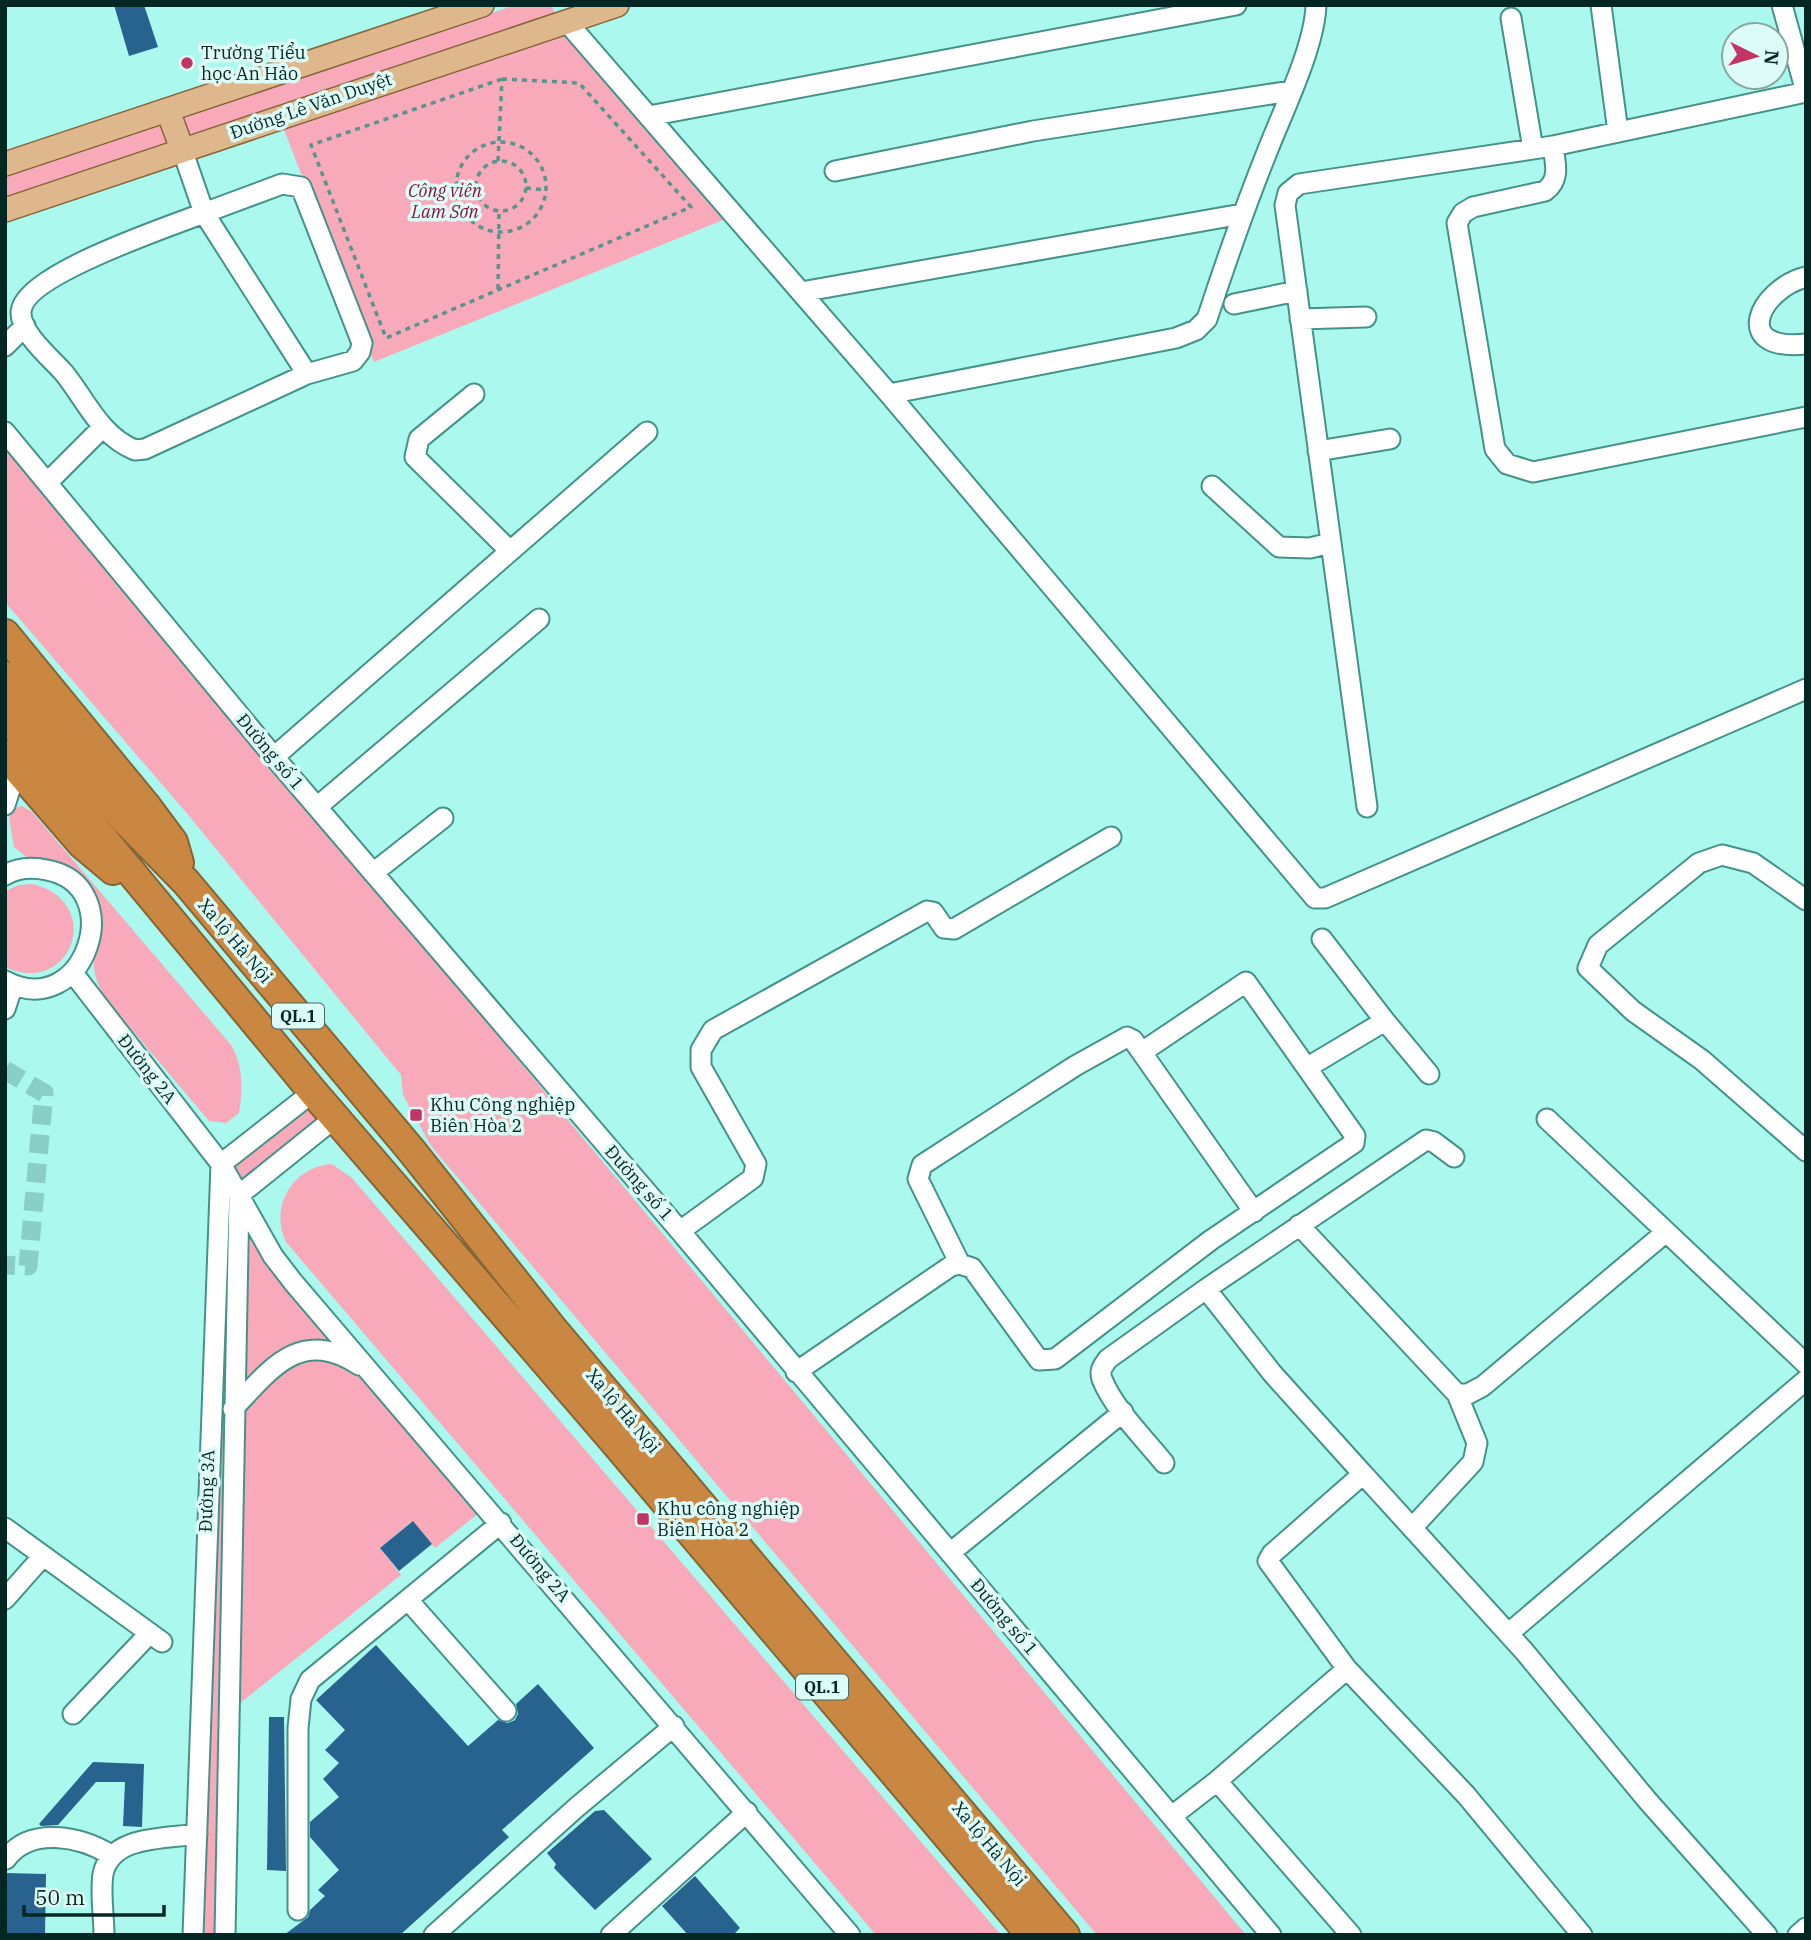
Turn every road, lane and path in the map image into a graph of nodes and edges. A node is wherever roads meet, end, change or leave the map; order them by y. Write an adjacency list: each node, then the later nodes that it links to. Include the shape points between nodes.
1 (482, 5): 7 (main road)
2 (617, 5): 8 (main road, Đường Lê Văn Duyệt)
3 (1236, 5): 14 (street)
4 (1315, 5): 11 (street, via 1315,20)
5 (1601, 5): 15 (street)
6 (1782, 5): 12 (street)
7 (446, 11): 13 (main road)
8 (562, 13): 14 (street); 18 (main road, Đường Lê Văn Duyệt)
9 (1511, 18): 17 (street)
10 (502, 79): 16 (path); 32 (path, via 579,83 691,207); 32 (path, via 311,145 386,338)
11 (1291, 91): 21 (street, via 1033,131); 29 (street)
12 (1806, 92): 15 (street)
13 (168, 111): 18 (main road); 20 (main road)
14 (649, 117): 34 (street)
15 (1618, 132): 17 (street)
16 (499, 141): 19 (path); 22 (path, via 471,152 461,164); 25 (path, via 521,146 538,159)
17 (1543, 147): 33 (street, via 1299,184 1288,193 1285,205); 44 (street, via 1557,175 1552,186 1473,207 1457,223 1495,449 1507,464 1533,472)
18 (182, 149): 26 (main road, Đường Lê Văn Duyệt); 28 (street)
19 (498, 161): 23 (path, via 484,167); 24 (path, via 521,170)
20 (5, 164)
21 (835, 172)
22 (456, 183): 23 (path); 30 (path, via 461,209 470,221)
23 (476, 185): 27 (path, via 484,204)
24 (526, 188): 25 (path); 27 (path, via 515,207)
25 (546, 190): 30 (path, via 537,215 526,225)
26 (5, 210)
27 (499, 211): 30 (path)
28 (204, 213): 38 (street, via 56,275 26,298 21,312); 41 (street); 41 (street, via 282,184 301,187 362,343 353,361)
29 (1242, 215): 34 (street); 43 (street, via 1207,319 1196,330 1177,338)
30 (499, 232): 32 (path)
31 (1806, 277): 39 (street, via 1773,293 1761,314 1761,333 1768,342)
32 (498, 290)
33 (1297, 290): 35 (street); 37 (street)
34 (801, 292): 43 (street)
35 (1234, 304)
36 (1366, 317): 37 (street)
37 (1300, 318): 49 (street)
38 (24, 327): 40 (street); 45 (street, via 73,384)
39 (1806, 344)
40 (5, 346)
41 (307, 374): 45 (street, via 145,449 127,447)
42 (474, 394): 53 (street, via 419,439 415,457)
43 (889, 394): 57 (street, via 1315,898 1325,898)
44 (1806, 418)
45 (102, 428): 50 (street)
46 (5, 432): 50 (street, Đường số 1)
47 (647, 432): 53 (street)
48 (1390, 439): 49 (street)
49 (1318, 451): 52 (street)
50 (49, 481): 59 (street, Đường số 1)
51 (1212, 486): 52 (street, via 1279,547)
52 (1330, 543): 63 (street)
53 (510, 551): 59 (street)
54 (539, 619): 62 (street)
55 (5, 634): 68 (highway, Xa lộ Hà Nội / QL.1, via 173,842)
56 (5, 676): 68 (highway, Xa lộ Hà Nội / QL.1, via 124,819)
57 (1806, 689)
58 (5, 714): 70 (highway, Xa lộ Hà Nội / QL.1)
59 (274, 757): 62 (street, Đường số 1)
60 (11, 762): 61 (street); 70 (highway, Xa lộ Hà Nội / QL.1, via 82,844)
61 (5, 805)
62 (317, 807): 66 (street, Đường số 1)
63 (1367, 807)
64 (443, 818): 66 (street)
65 (1111, 837): 88 (street, via 954,929 944,928 933,912 927,911 713,1030 701,1050 701,1067 756,1164 756,1174)
66 (373, 873): 88 (street, Đường số 1)
67 (5, 874): 72 (street, via 34,867 54,871 72,881 85,897 92,916 92,937 86,956)
68 (186, 883): 128 (highway, Xa lộ Hà Nội / QL.1, via 411,1150 552,1328)
69 (1806, 900): 82 (street, via 1753,863 1722,855 1699,863 1598,945 1588,968 1633,1011 1702,1060)
70 (162, 910): 79 (highway, Xa lộ Hà Nội / QL.1)
71 (1322, 939): 75 (street)
72 (73, 973): 73 (street, via 45,987); 84 (street, Đường 2A)
73 (9, 983): 74 (street)
74 (5, 1009)
75 (1385, 1021): 77 (street); 78 (street)
76 (1142, 1052): 77 (street, via 1246,982); 86 (street); 90 (street, via 1127,1037 922,1165 918,1179)
77 (1308, 1067): 86 (street, via 1355,1136 1354,1143)
78 (1429, 1074)
79 (313, 1093): 80 (highway, QL.1); 84 (street)
80 (336, 1117): 85 (street); 127 (highway, Xa lộ Hà Nội / QL.1)
81 (1547, 1119): 89 (street)
82 (1806, 1151)
83 (1454, 1157): 87 (street, via 1426,1140)
84 (221, 1164): 85 (street, Đường 2A); 116 (street, Đường 3A)
85 (239, 1195): 94 (street, Đường 2A, via 273,1256); 97 (street, Đường 3A)
86 (1254, 1212): 90 (street, via 1047,1362 1039,1360 972,1268)
87 (1300, 1225): 91 (street); 96 (street)
88 (680, 1231): 93 (street, Đường số 1)
89 (1666, 1232): 92 (street); 96 (street, via 1483,1386)
90 (960, 1264): 93 (street)
91 (1206, 1289): 98 (street, via 1108,1359 1101,1369); 100 (street, via 1272,1373)
92 (1806, 1364)
93 (796, 1372): 104 (street, Đường số 1)
94 (377, 1377): 97 (street, via 334,1351 309,1350 266,1371); 101 (street, Đường 2A)
95 (1806, 1380): 108 (street)
96 (1457, 1394): 103 (street, via 1477,1443 1473,1462)
97 (233, 1409): 123 (street, Đường 3A)
98 (1123, 1412): 99 (street); 104 (street)
99 (1164, 1463)
100 (1363, 1474): 103 (street); 109 (street, via 1268,1561)
101 (501, 1523): 107 (street); 112 (street, Đường 2A)
102 (5, 1528): 105 (street)
103 (1412, 1528): 108 (street)
104 (950, 1553): 115 (street, Đường số 1)
105 (43, 1556): 106 (street); 111 (street, via 155,1638)
106 (5, 1599)
107 (408, 1600): 110 (street); 119 (street, via 310,1680 301,1699)
108 (1509, 1633): 132 (street, via 1647,1800)
109 (1347, 1669): 113 (street); 131 (street, via 1466,1795)
110 (506, 1711)
111 (73, 1714)
112 (674, 1726): 114 (street, Đường 2A); 124 (street)
113 (1217, 1781): 115 (street); 130 (street)
114 (747, 1812): 125 (street); 126 (street, Đường 2A)
115 (1172, 1815): 129 (street, Đường số 1)
116 (197, 1834): 117 (street, via 126,1844); 122 (street, Đường 3A)
117 (111, 1855): 118 (street, via 82,1840 57,1838 30,1840 15,1847); 121 (street, via 103,1874)
118 (6, 1859)
119 (298, 1910)
120 (1806, 1928): 133 (street)
121 (104, 1935)
122 (194, 1935)
123 (225, 1935)
124 (434, 1935)
125 (611, 1935)
126 (850, 1935)
127 (1031, 1935)
128 (1065, 1935)
129 (1270, 1935)
130 (1351, 1935)
131 (1583, 1935)
132 (1767, 1935)
133 (1798, 1935)

